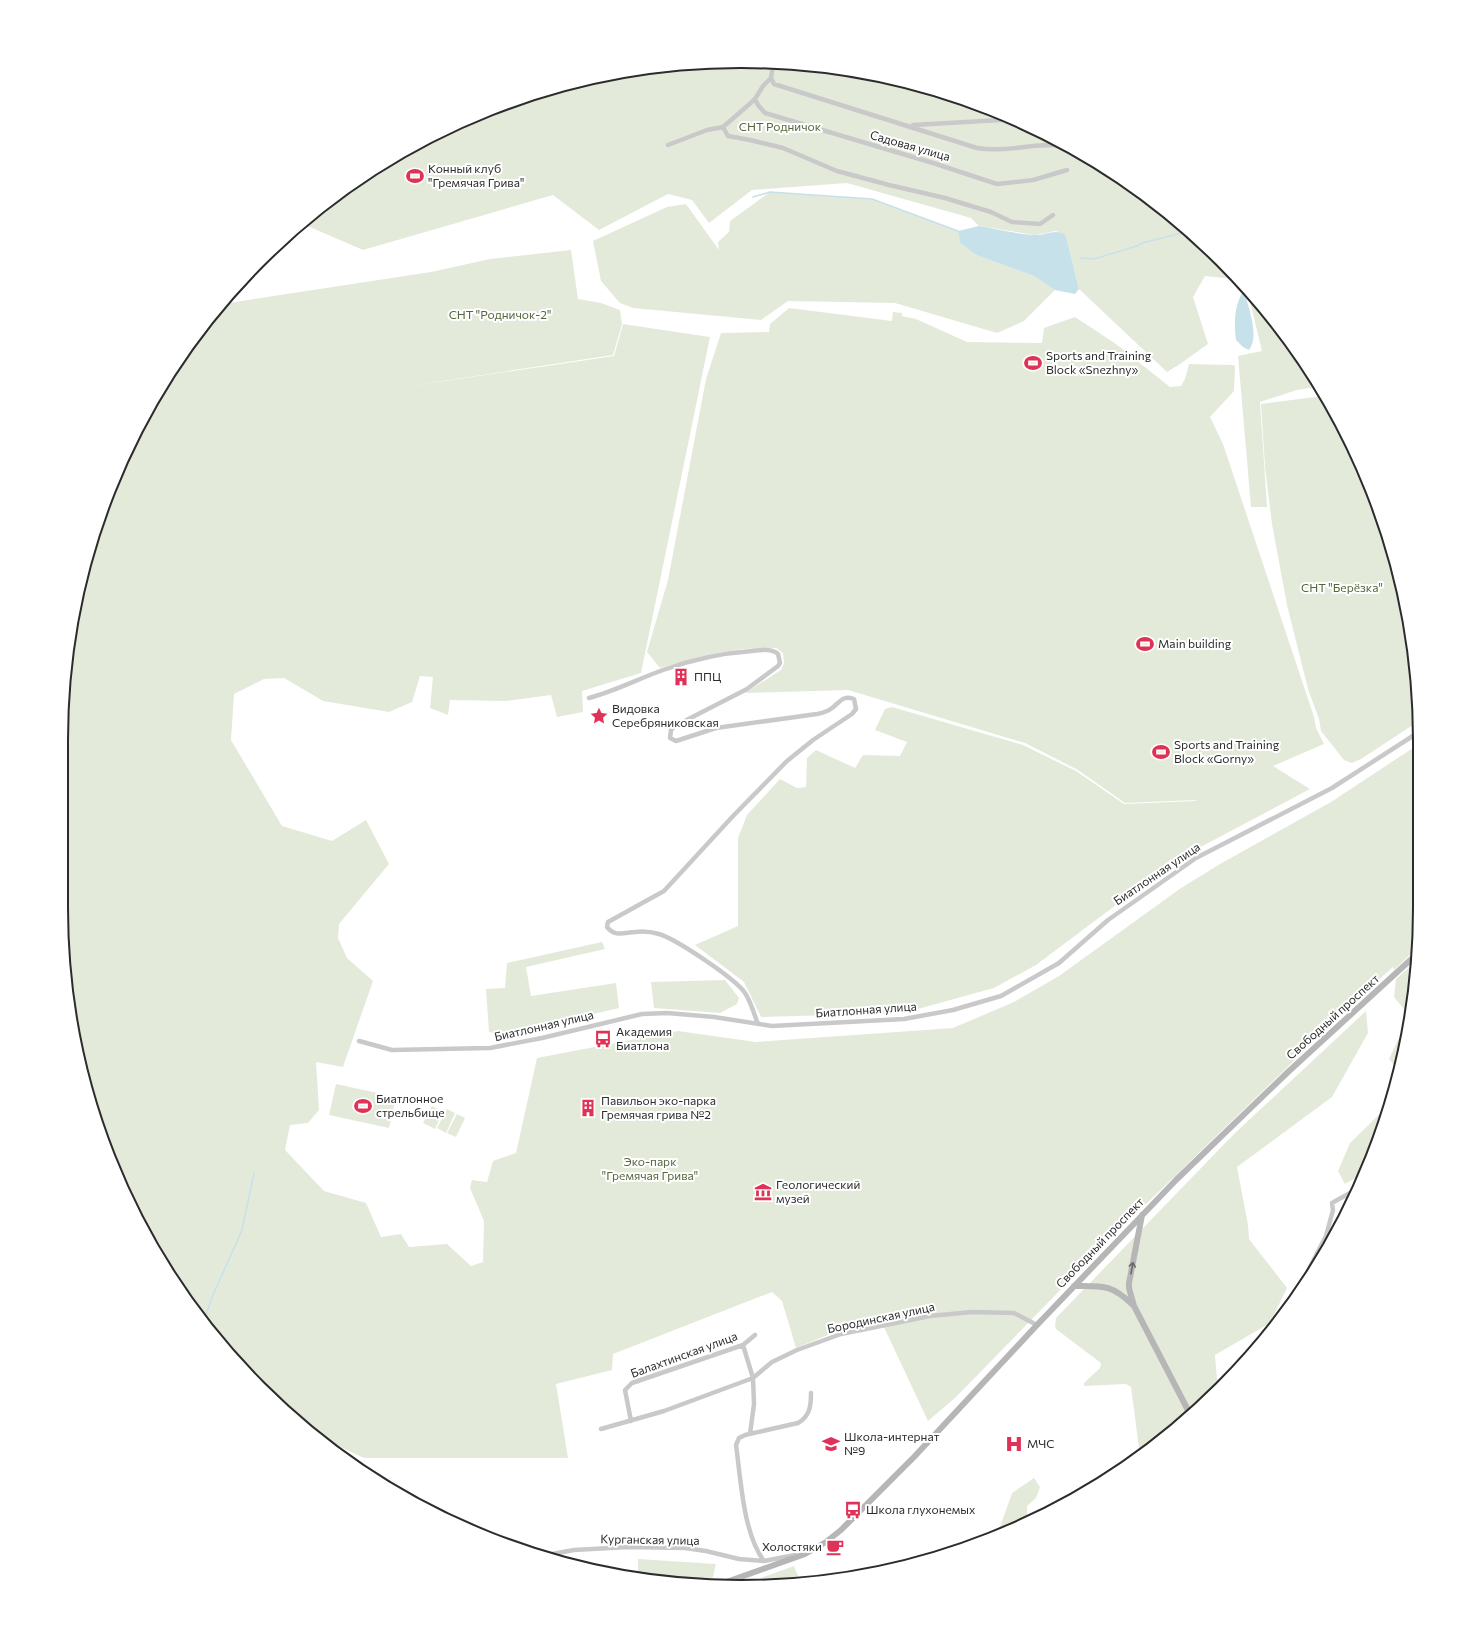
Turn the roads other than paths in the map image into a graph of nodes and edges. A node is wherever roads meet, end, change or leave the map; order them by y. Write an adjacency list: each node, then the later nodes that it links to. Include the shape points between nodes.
1 (773, 69): 2 (street)
2 (772, 78): 3 (street); 5 (street, via 774,84)
3 (754, 99): 6 (street); 9 (street, Садовая улица, via 765,113 997,184 1033,180)
4 (1000, 120): 5 (street)
5 (908, 126): 8 (street, via 985,149)
6 (723, 127): 7 (street, via 707,130); 10 (street, via 728,136 783,148 837,171 945,198 991,212 1012,222 1040,224)
7 (668, 145)
8 (1054, 146)
9 (1067, 170)
10 (1053, 215)
11 (589, 698): 14 (street, via 683,663 719,655 771,650 778,654 778,666 747,689 675,726 671,730 670,738 676,741 716,728 817,714 830,710 844,698 854,699 856,709 852,714 787,761 664,891 608,922 607,927 611,932 618,934 649,932 679,942 735,981 745,993)
12 (1413, 736): 14 (street, Биатлонная улица, via 1332,788 1196,858 1108,920 1059,962 1001,996 953,1010 904,1019 772,1026)
13 (1411, 959): 17 (main road, Свободный проспект, via 1278,1082)
14 (758, 1024): 15 (street, Биатлонная улица, via 667,1013 648,1014 490,1048 392,1050)
15 (359, 1041)
16 (1349, 1194): 18 (street, via 1332,1203 1333,1210 1326,1236)
17 (1142, 1214): 19 (main road, Свободный проспект); 20 (main road, one-way to 17, via 1129,1283)
18 (1316, 1255)
19 (1074, 1286): 20 (main road, via 1105,1287 1120,1292); 21 (main road, Свободный проспект)
20 (1134, 1306): 26 (main road)
21 (1037, 1325): 24 (street, Бородинская улица, via 1014,1314 972,1312 930,1316 841,1334 772,1362); 31 (main road, Свободный проспект, via 914,1457 841,1530)
22 (755, 1335): 23 (street, Балахтинская улица)
23 (743, 1345): 24 (street); 27 (street, Балахтинская улица, via 632,1383 625,1390)
24 (753, 1378): 27 (street, Бородинская улица); 29 (street, via 754,1404)
25 (811, 1393): 29 (street, via 810,1410 804,1420)
26 (1188, 1410)
27 (631, 1421): 28 (street, Бородинская улица)
28 (601, 1429)
29 (750, 1434): 32 (street, via 739,1438 736,1445 748,1524 758,1553)
30 (555, 1553): 32 (street, Курганская улица, via 579,1549 664,1548 706,1551 739,1559)
31 (805, 1554): 32 (street, Курганская улица); 33 (main road, Свободный проспект)
32 (764, 1561)
33 (733, 1580)

